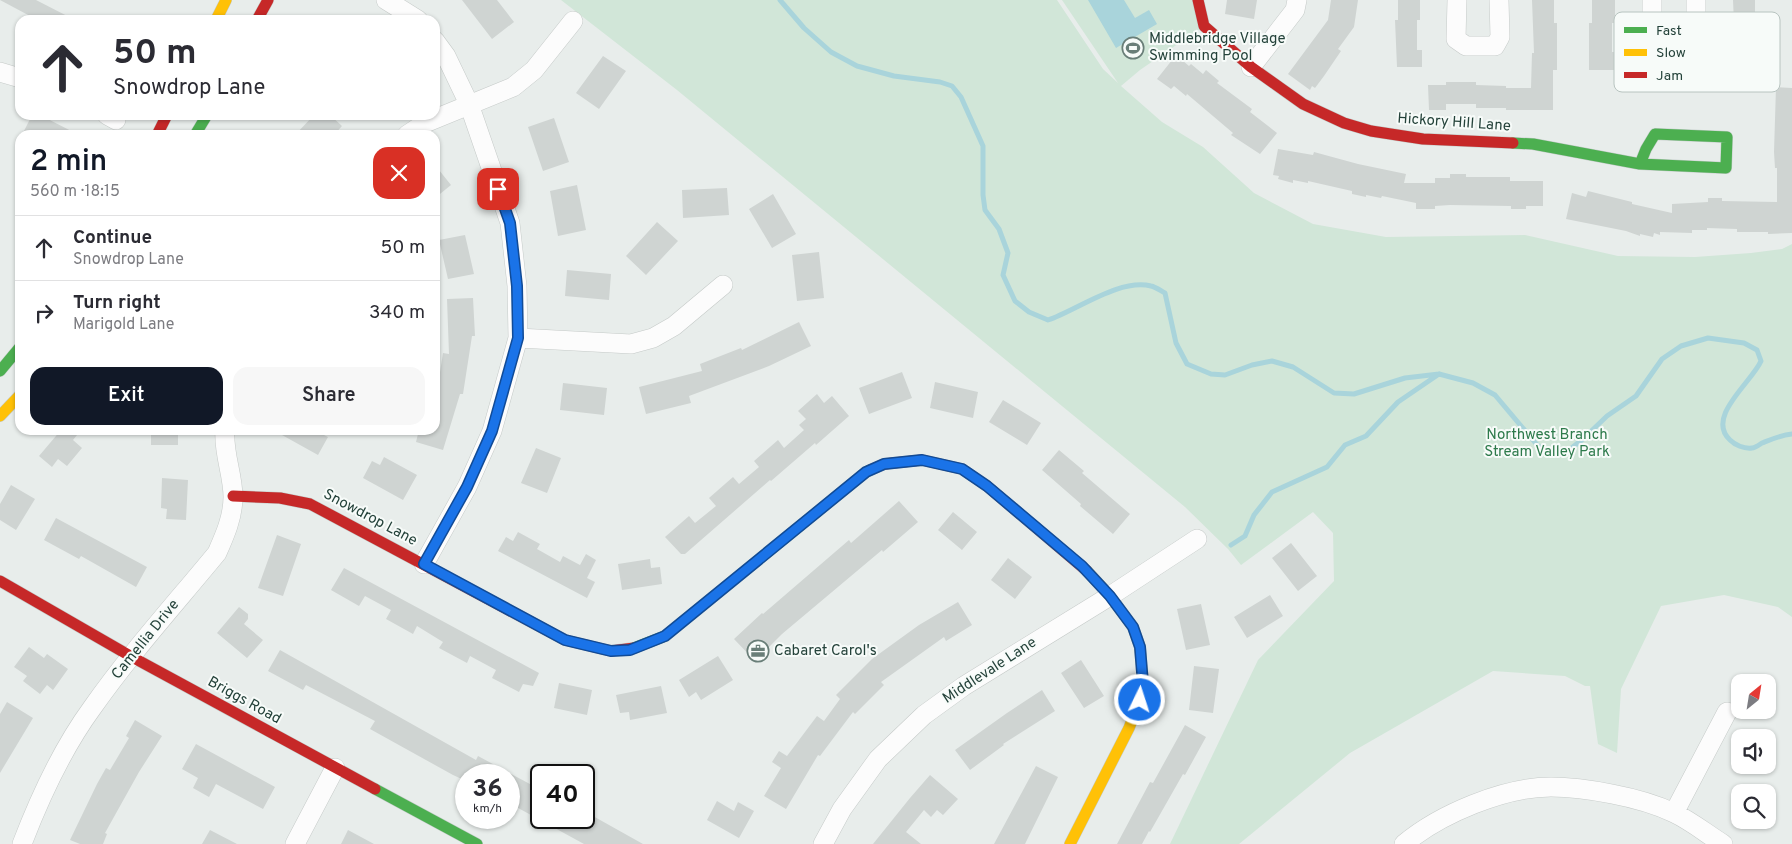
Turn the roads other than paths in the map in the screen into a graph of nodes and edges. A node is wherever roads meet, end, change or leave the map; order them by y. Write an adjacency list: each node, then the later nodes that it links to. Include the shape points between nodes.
1 (226, 0): 8 (street)
2 (268, 0): 9 (street)
3 (386, 0): 10 (street)
4 (1198, 0): 13 (street, Hickory Hill Lane, via 1204,26)
5 (1297, 0): 13 (street, via 1295,10)
6 (1457, 0): 7 (street, via 1456,39 1466,46 1495,46 1500,37)
7 (1499, 0)
8 (218, 15)
9 (260, 15)
10 (410, 15)
11 (573, 22): 16 (street, via 534,70 513,87)
12 (440, 48): 16 (street)
13 (1251, 67): 20 (street, Hickory Hill Lane, via 1303,104 1344,123 1371,131 1423,139 1533,144)
14 (0, 72): 15 (street)
15 (15, 76)
16 (469, 104): 17 (street); 22 (street, via 510,223 517,286)
17 (440, 117)
18 (432, 120): 19 (street)
19 (414, 130)
20 (1640, 164): 20 (street, Hickory Hill Lane, via 1726,168 1727,137 1655,134)
21 (723, 285): 22 (street, via 674,326 652,338 631,344)
22 (518, 338): 30 (street, via 492,431 467,487)
23 (15, 353): 24 (street)
24 (0, 371)
25 (15, 400): 26 (street)
26 (0, 416)
27 (224, 435): 28 (street, Camellia Drive)
28 (233, 496): 30 (street, Snowdrop Lane, via 280,498 310,504); 33 (street, Camellia Drive, via 229,525 217,553)
29 (1197, 540): 32 (street, Middlevale Lane)
30 (424, 564): 32 (street, Snowdrop Lane, via 565,640 611,651 630,650 665,636 866,472 884,464 922,460 962,469 987,486 1082,566)
31 (0, 581): 33 (street, Briggs Road)
32 (1110, 596): 40 (street, Middlevale Lane, via 964,686 924,715 878,760 842,809); 41 (street, Snowdrop Lane, via 1133,627 1140,647 1143,684 1129,728)
33 (132, 657): 35 (street, Briggs Road); 37 (street, Camellia Drive, via 91,709 59,760)
34 (1727, 712): 36 (street)
35 (335, 768): 38 (street); 39 (street, Briggs Road)
36 (1674, 813): 42 (street, via 1632,798 1585,789 1550,787 1512,792 1454,811); 43 (street)
37 (22, 844)
38 (295, 844)
39 (476, 844)
40 (824, 844)
41 (1070, 844)
42 (1404, 844)
43 (1723, 844)

